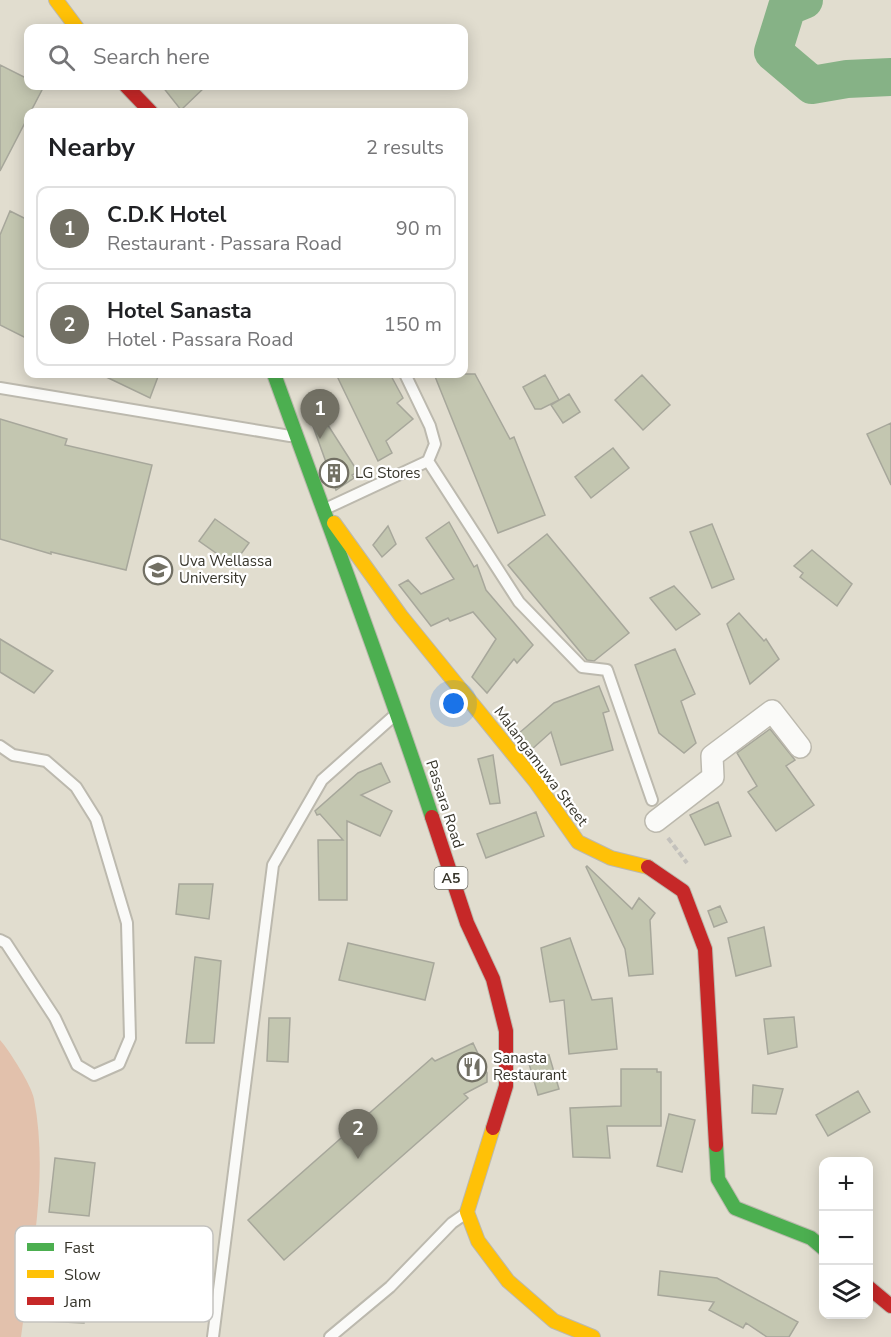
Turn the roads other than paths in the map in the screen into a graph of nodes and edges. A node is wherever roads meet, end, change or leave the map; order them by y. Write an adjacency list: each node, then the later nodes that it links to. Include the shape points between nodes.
1 (56, 0): 2 (main road)
2 (74, 24)
3 (130, 90): 4 (main road)
4 (147, 108)
5 (276, 378): 8 (main road, Passara Road / A5)
6 (407, 378): 9 (lane, via 435,444)
7 (0, 388): 8 (lane)
8 (298, 437): 10 (main road, Passara Road / A5)
9 (428, 461): 10 (lane); 14 (lane, via 519,602 582,667 607,670)
10 (324, 510): 11 (main road, Passara Road / A5); 18 (main road, Malangamuwa Street, via 401,616 535,781 578,842 611,858 648,867 683,891 705,949 718,1179 735,1208)
11 (398, 713): 17 (main road, Passara Road / A5, via 467,923 493,979 506,1031 506,1086); 21 (lane, via 322,780 273,865)
12 (0, 746): 16 (lane, via 12,755 46,761 76,787 96,819 127,923 130,1038 119,1064 94,1075 77,1065 55,1018 6,943)
13 (800, 747): 15 (street, via 772,711 711,756 713,777)
14 (652, 800)
15 (656, 821)
16 (0, 940)
17 (467, 1212): 22 (lane, via 390,1287); 23 (main road, via 478,1241 508,1281 554,1321)
18 (819, 1245)
19 (873, 1291): 20 (main road)
20 (891, 1306)
21 (213, 1337)
22 (330, 1337)
23 (593, 1337)

